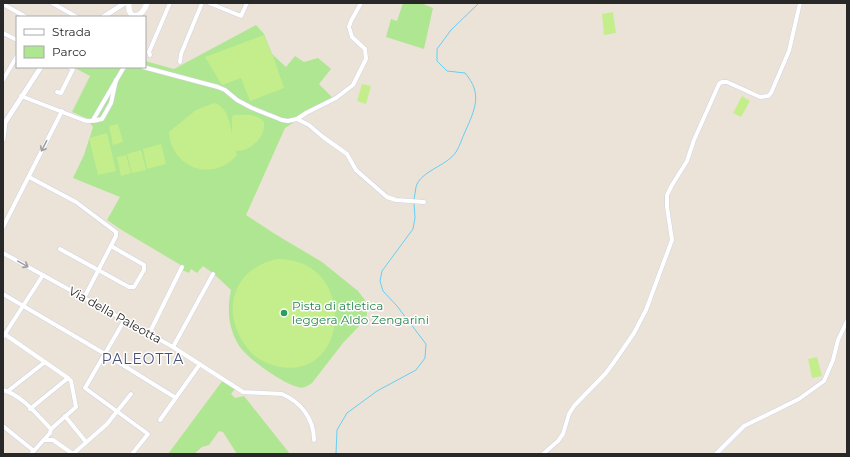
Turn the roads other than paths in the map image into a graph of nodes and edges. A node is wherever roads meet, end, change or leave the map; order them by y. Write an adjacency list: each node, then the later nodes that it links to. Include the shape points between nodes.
1 (52, 3): 15 (street)
2 (125, 3): 12 (street)
3 (129, 3): 13 (main road)
4 (147, 3): 17 (main road, via 143,12)
5 (170, 3): 20 (street)
6 (202, 3): 22 (street)
7 (209, 3): 8 (street, via 241,16)
8 (247, 3)
9 (361, 3): 32 (street, via 349,27 352,37 365,49 366,54 358,78 344,93)
10 (800, 3): 74 (street, via 789,51 768,96 760,97 727,82 719,84 687,161 667,195 672,240 643,315 634,333 606,373 569,414 558,441)
11 (3, 4): 14 (street)
12 (118, 5): 13 (street); 16 (street)
13 (130, 14): 17 (main road)
14 (24, 16)
15 (75, 16)
16 (104, 16)
17 (137, 16)
18 (3, 33): 19 (street)
19 (16, 40)
20 (150, 55)
21 (16, 58): 27 (street)
22 (180, 62)
23 (40, 68): 30 (street)
24 (71, 68): 29 (street, via 73,69 61,93)
25 (122, 68): 28 (street)
26 (146, 68): 32 (street, via 218,87 244,104 282,120)
27 (3, 80)
28 (116, 80): 33 (street); 33 (street, via 111,103 102,119)
29 (57, 92)
30 (21, 96): 31 (street); 34 (street)
31 (62, 111): 33 (street, via 83,120); 36 (street, one-way to 36)
32 (297, 118): 37 (street, via 347,154 356,170 387,197)
33 (93, 120)
34 (4, 123): 35 (street)
35 (3, 139)
36 (29, 176): 38 (street); 39 (street, via 76,202 116,231 117,236)
37 (424, 202)
38 (3, 227)
39 (111, 246): 43 (street); 43 (street, via 142,263 144,271 135,286 131,287)
40 (60, 249): 43 (street)
41 (3, 253): 45 (street, Via della Paleotta, one-way to 45)
42 (182, 267): 51 (street)
43 (98, 270): 47 (street)
44 (213, 274): 53 (street)
45 (43, 275): 47 (street, Via della Paleotta); 48 (street)
46 (3, 294): 48 (street)
47 (84, 298): 49 (street, Via della Paleotta)
48 (23, 306): 52 (street); 54 (street)
49 (124, 321): 51 (street, Via della Paleotta); 54 (street)
50 (847, 321): 75 (street, via 824,381 799,399 744,426)
51 (149, 334): 53 (street, Via della Paleotta)
52 (4, 335): 55 (street)
53 (173, 347): 56 (street, Via della Paleotta)
54 (105, 354): 61 (street); 63 (street, via 85,388)
55 (44, 362): 57 (street); 59 (street)
56 (200, 364): 61 (street); 68 (street, Via della Paleotta, via 243,392 282,394 298,403 307,413)
57 (68, 378): 62 (street); 64 (street, via 71,381 76,406)
58 (3, 390): 59 (street)
59 (8, 391): 62 (street)
60 (131, 394): 63 (street)
61 (176, 398): 65 (street)
62 (30, 408): 67 (street)
63 (117, 411): 70 (street, via 107,424); 72 (street, via 148,434)
64 (65, 416): 67 (street); 70 (street)
65 (160, 420)
66 (3, 426): 71 (street)
67 (51, 428): 69 (street)
68 (314, 440)
69 (44, 441): 71 (street); 73 (street, via 53,440)
70 (86, 442): 73 (street)
71 (33, 452)
72 (134, 453)
73 (73, 454)
74 (543, 454)
75 (716, 454)

